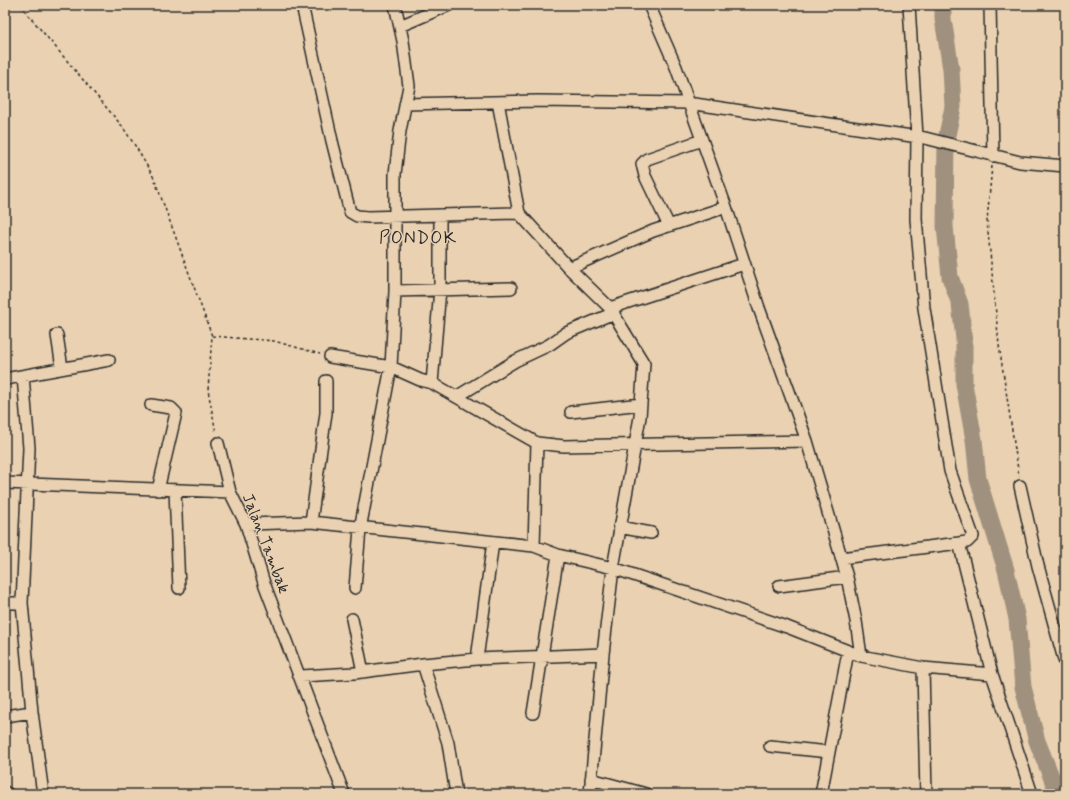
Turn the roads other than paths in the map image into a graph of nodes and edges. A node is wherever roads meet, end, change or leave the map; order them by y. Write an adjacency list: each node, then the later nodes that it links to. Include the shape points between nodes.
1 (302, 5): 18 (street, via 348,207 353,214 361,217)
2 (395, 5): 7 (street)
3 (449, 5): 7 (street)
4 (649, 5): 9 (street)
5 (909, 5): 11 (street)
6 (990, 5): 13 (street)
7 (400, 26): 10 (street, via 409,86)
8 (498, 102): 9 (street); 10 (street); 16 (street)
9 (688, 103): 11 (street); 12 (street)
10 (405, 104): 18 (street, via 397,153)
11 (921, 138): 13 (street); 55 (street, via 916,218 924,308 950,471 973,536 971,541)
12 (702, 140): 15 (street); 19 (street, via 647,158 642,164 645,176)
13 (993, 156): 14 (street, via 1020,162)
14 (1065, 166)
15 (726, 207): 19 (street); 20 (street)
16 (519, 213): 17 (street); 21 (street)
17 (440, 215): 18 (street); 23 (street)
18 (394, 216): 24 (street)
19 (669, 226): 21 (street)
20 (744, 264): 25 (street); 39 (street)
21 (573, 266): 25 (street)
22 (511, 288): 23 (street)
23 (440, 289): 24 (street); 34 (street)
24 (395, 290): 29 (street)
25 (615, 308): 35 (street, via 515,361); 36 (street, via 644,364)
26 (57, 335): 30 (street)
27 (330, 357): 29 (street)
28 (109, 360): 30 (street)
29 (391, 367): 34 (street); 52 (street)
30 (62, 368): 31 (street)
31 (23, 376): 32 (street); 44 (street)
32 (5, 379)
33 (326, 381): 49 (street, via 326,413)
34 (432, 383): 35 (street)
35 (458, 396): 40 (street)
36 (641, 404): 38 (street); 42 (street)
37 (151, 405): 46 (street, via 171,408 176,413)
38 (572, 412)
39 (807, 440): 42 (street); 58 (street)
40 (537, 442): 42 (street, via 564,446); 56 (street)
41 (218, 443): 48 (street)
42 (635, 444): 51 (street)
43 (5, 483): 44 (street, Jalan Tambak)
44 (28, 484): 46 (street, Jalan Tambak); 65 (street)
45 (1020, 486): 72 (street, via 1038,566)
46 (158, 490): 47 (street, Jalan Tambak)
47 (175, 490): 48 (street, Jalan Tambak); 62 (street)
48 (230, 492): 50 (street, Jalan Tambak)
49 (311, 522): 50 (street); 52 (street)
50 (246, 524): 77 (street, Jalan Tambak, via 264,583)
51 (619, 527): 53 (street); 59 (street)
52 (360, 528): 54 (street); 63 (street)
53 (650, 533)
54 (493, 542): 56 (street); 71 (street)
55 (959, 543): 58 (street); 76 (street)
56 (534, 546): 57 (street)
57 (558, 554): 59 (street); 69 (street)
58 (841, 558): 60 (street)
59 (613, 568): 67 (street, via 787,627); 68 (street)
60 (847, 577): 61 (street); 70 (street)
61 (779, 586)
62 (178, 588)
63 (355, 588)
64 (5, 603): 65 (street)
65 (22, 603): 78 (street)
66 (352, 619): 75 (street)
67 (848, 652): 70 (street); 82 (street)
68 (603, 654): 69 (street); 83 (street)
69 (541, 656): 71 (street); 79 (street)
70 (861, 656): 74 (street)
71 (477, 659): 73 (street)
72 (1065, 663)
73 (424, 664): 75 (street); 88 (street, via 448,744)
74 (923, 668): 76 (street); 92 (street)
75 (363, 672): 77 (street)
76 (992, 674): 93 (street)
77 (301, 676): 87 (street, Jalan Tambak)
78 (32, 712): 80 (street); 86 (street)
79 (532, 713)
80 (5, 716)
81 (770, 746): 82 (street)
82 (829, 752): 91 (street)
83 (591, 779): 89 (street); 90 (street)
84 (5, 792): 85 (street)
85 (8, 794)
86 (43, 794)
87 (344, 794)
88 (456, 794)
89 (590, 794)
90 (646, 794)
91 (821, 794)
92 (926, 794)
93 (1032, 794)

